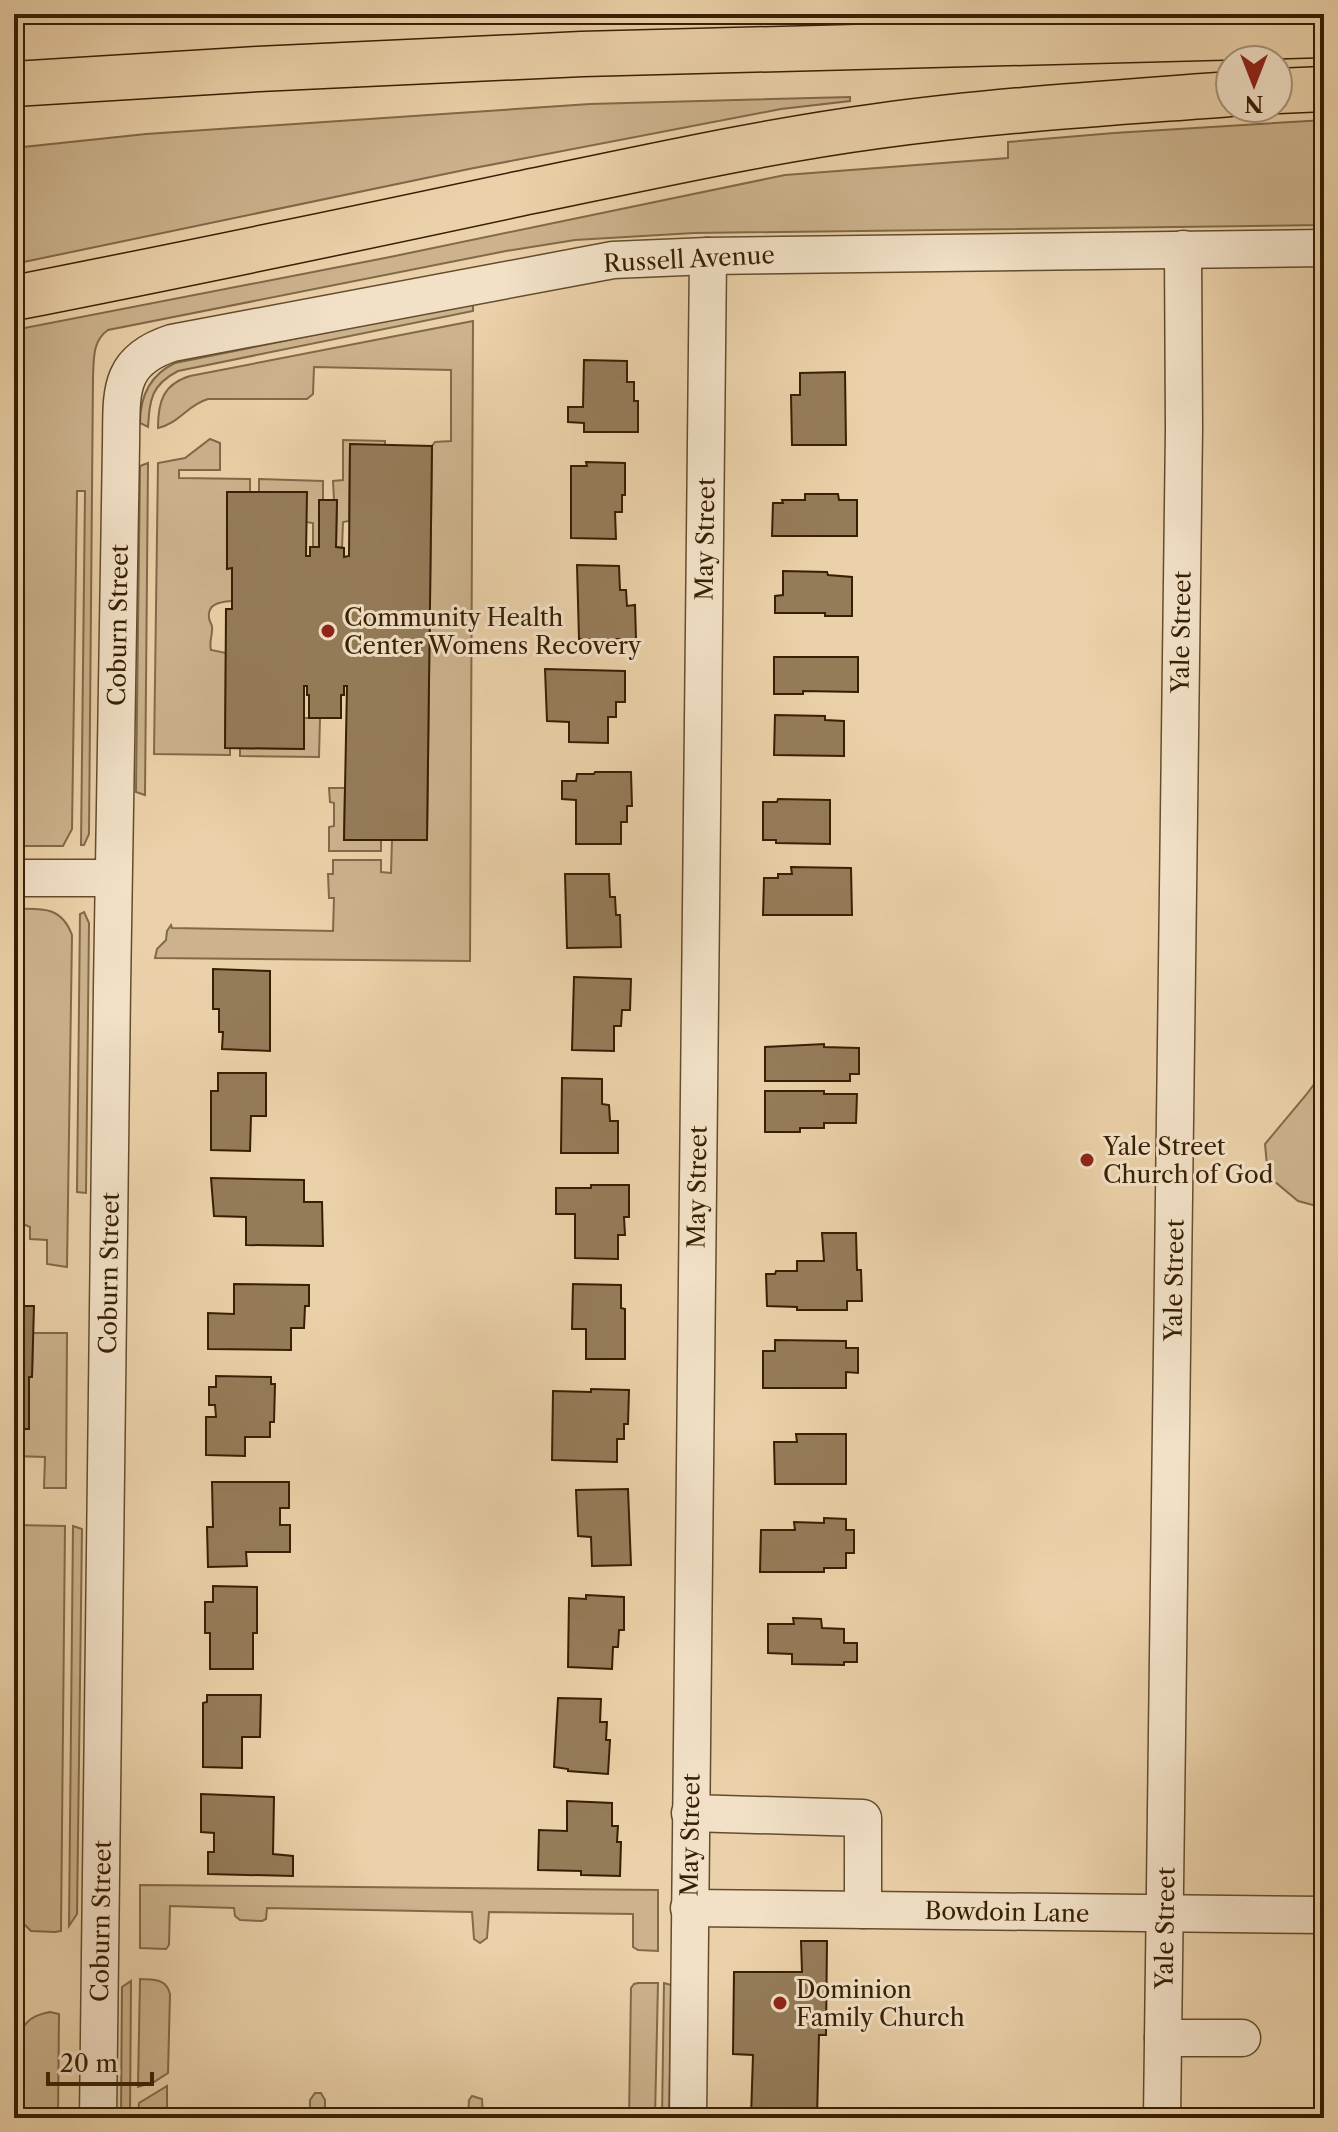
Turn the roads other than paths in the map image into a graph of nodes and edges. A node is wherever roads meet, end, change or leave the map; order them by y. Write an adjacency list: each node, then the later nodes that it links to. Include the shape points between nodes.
1 (1324, 35): 2 (highway, via 582,54)
2 (14, 84)
3 (1324, 89): 4 (highway)
4 (1294, 90)
5 (1214, 95): 9 (highway, via 875,126)
6 (1324, 248): 7 (street, Russell Avenue)
7 (1183, 249): 8 (street, Russell Avenue); 16 (street, Yale Street)
8 (708, 256): 10 (street, Russell Avenue, via 613,260 172,343 154,349 127,376); 13 (street, May Street)
9 (14, 298)
10 (121, 428): 12 (street, Coburn Street)
11 (14, 878): 12 (street)
12 (113, 878): 20 (street, Coburn Street)
13 (690, 1813): 14 (street, May Street); 15 (street, via 863,1818)
14 (689, 1908): 15 (street, Bowdoin Lane); 21 (street, May Street)
15 (863, 1910): 16 (street, Bowdoin Lane)
16 (1165, 1915): 17 (street, Bowdoin Lane); 18 (street, Yale Street)
17 (1324, 1915)
18 (1163, 2038): 19 (street); 22 (street, Yale Street)
19 (1242, 2038)
20 (98, 2118)
21 (688, 2118)
22 (1162, 2118)

